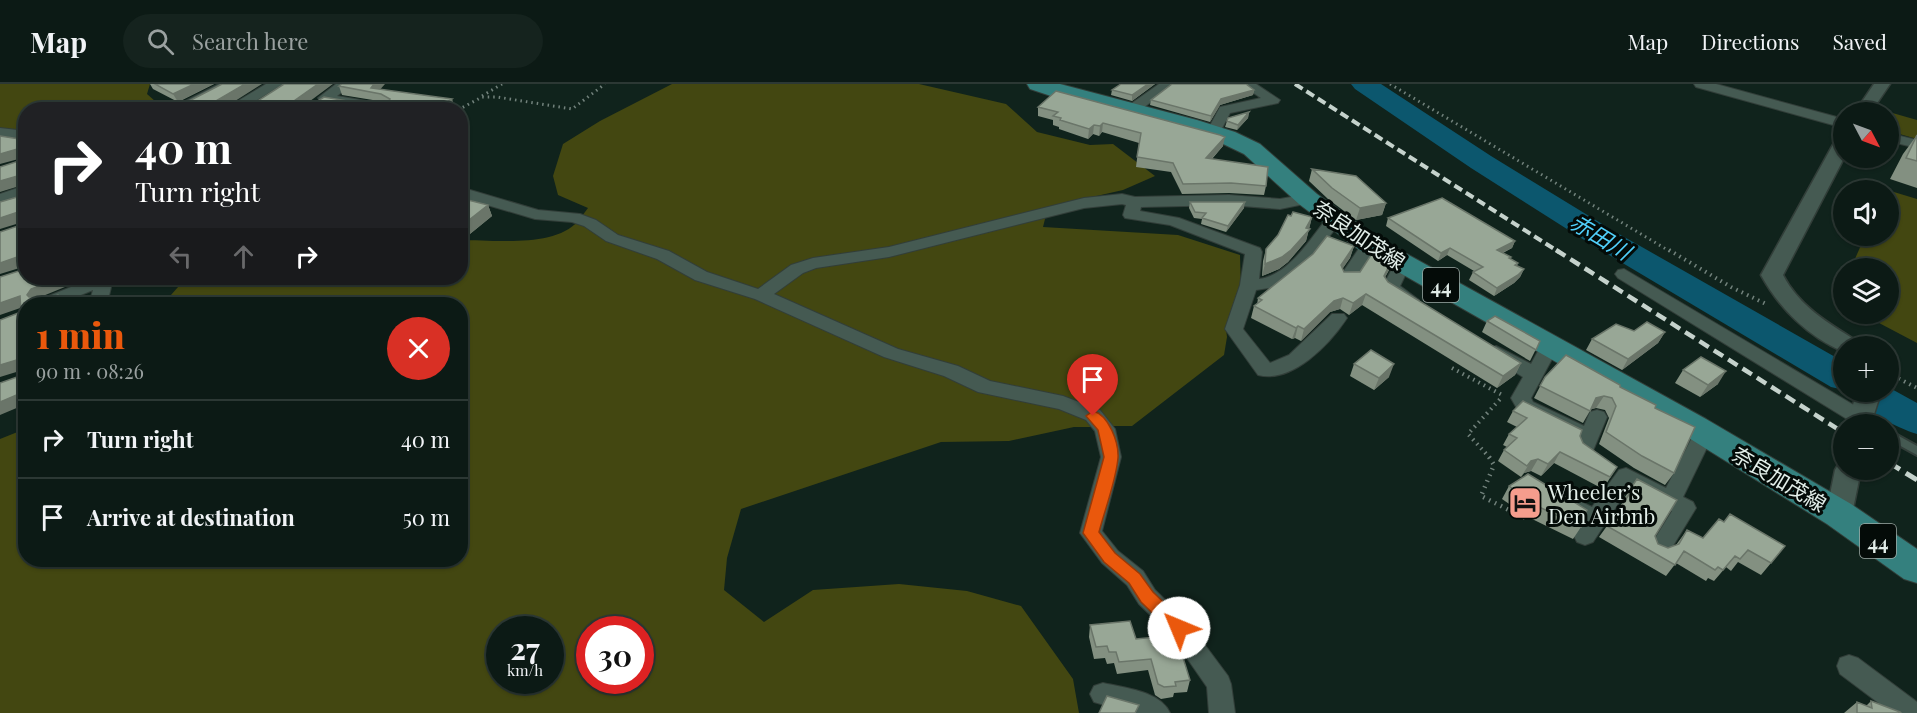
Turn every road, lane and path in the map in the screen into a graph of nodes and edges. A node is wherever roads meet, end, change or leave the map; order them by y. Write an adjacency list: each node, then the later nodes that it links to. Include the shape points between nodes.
1 (230, 84): 14 (street)
2 (276, 84): 15 (street)
3 (288, 84): 16 (street)
4 (345, 84): 17 (street, via 321,101)
5 (502, 84): 13 (path)
6 (605, 84): 13 (path, via 572,109)
7 (1038, 84): 20 (main road, 奈良加茂線 / 44)
8 (1168, 84): 20 (street)
9 (1247, 84): 23 (street, via 1273,100 1224,110)
10 (1390, 84): 44 (path, via 1731,287)
11 (1701, 84): 21 (street)
12 (1882, 84): 18 (street)
13 (482, 97): 19 (path)
14 (192, 102)
15 (245, 102)
16 (258, 102)
17 (330, 102)
18 (1870, 102)
19 (468, 105)
20 (1130, 111): 23 (main road, 奈良加茂線 / 44)
21 (1833, 121)
22 (0, 132): 24 (street)
23 (1213, 133): 32 (main road, 奈良加茂線 / 44, via 1252,149)
24 (18, 134)
25 (1899, 139): 26 (street)
26 (1917, 144)
27 (1833, 161): 47 (street, via 1772,274 1780,292 1792,305)
28 (18, 193): 30 (street)
29 (468, 196): 42 (street, via 550,217 574,217 612,238 663,255 701,276)
30 (0, 199)
31 (18, 199): 34 (street)
32 (1308, 199): 33 (street, via 1280,204 1229,200); 35 (main road, 奈良加茂線 / 44)
33 (1135, 202): 41 (street, via 1131,215 1173,221 1254,252); 42 (street, via 1122,199 1084,203 889,252 813,263 797,269)
34 (0, 205)
35 (1334, 220): 36 (main road, 奈良加茂線 / 44); 41 (street, via 1302,261 1276,282)
36 (1371, 245): 37 (main road, 奈良加茂線 / 44); 39 (street)
37 (1403, 263): 45 (street, via 1391,288); 49 (main road, 奈良加茂線 / 44)
38 (1624, 274): 55 (street)
39 (1348, 278)
40 (89, 285): 43 (street)
41 (1249, 285): 46 (street, via 1234,329 1265,370 1289,366)
42 (761, 295): 72 (street, via 891,353 951,371 985,387 1063,403 1093,416 1105,429 1111,457 1091,533 1179,628 1219,684)
43 (61, 297)
44 (1773, 307)
45 (1429, 312)
46 (1338, 318)
47 (1833, 336)
48 (1478, 341): 51 (street)
49 (1550, 346): 51 (street); 57 (main road, 奈良加茂線 / 44)
50 (1452, 368): 54 (path)
51 (1535, 375): 54 (street)
52 (1899, 379): 53 (path)
53 (1917, 388)
54 (1512, 397): 58 (street); 66 (path, via 1468,434 1494,465 1481,496)
55 (1850, 414)
56 (1597, 417): 58 (street)
57 (1704, 433): 64 (street); 65 (main road, 奈良加茂線 / 44)
58 (1590, 437): 61 (street, via 1585,448)
59 (1899, 440): 60 (lane)
60 (1917, 451)
61 (1612, 467): 63 (street, via 1591,528); 64 (street)
62 (1846, 480): 65 (street)
63 (1549, 493)
64 (1671, 500): 67 (street, via 1685,508)
65 (1839, 514): 68 (main road, 奈良加茂線 / 44)
66 (1525, 518)
67 (1660, 548)
68 (1917, 568)
69 (1849, 666): 73 (street)
70 (1103, 694): 71 (street, via 1145,705)
71 (1157, 713)
72 (1222, 713)
73 (1912, 713)

